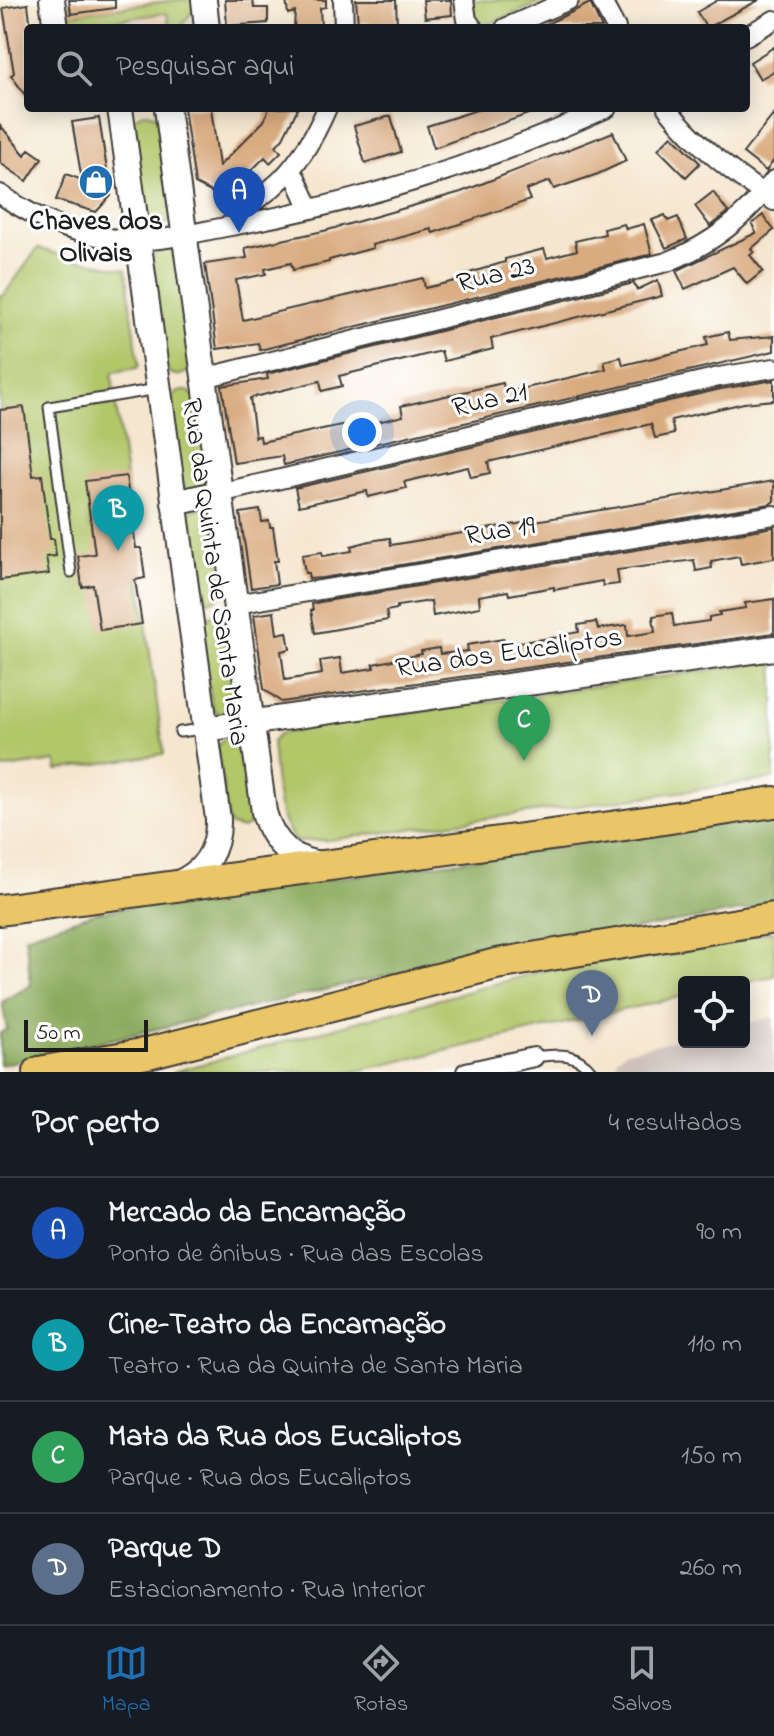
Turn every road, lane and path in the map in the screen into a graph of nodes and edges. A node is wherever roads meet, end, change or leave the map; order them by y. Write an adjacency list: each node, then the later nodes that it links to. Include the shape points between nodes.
1 (52, 0): 8 (street)
2 (204, 0): 9 (street)
3 (343, 0): 10 (street)
4 (464, 0): 11 (street)
5 (569, 0): 12 (street)
6 (601, 0): 13 (street)
7 (774, 20): 14 (street)
8 (55, 24)
9 (207, 24)
10 (344, 24)
11 (470, 24)
12 (514, 24)
13 (614, 24)
14 (750, 34)
15 (121, 112): 26 (street, Rua da Quinta de Santa Maria)
16 (168, 112): 25 (street, Rua da Quinta de Santa Maria)
17 (325, 112): 20 (street)
18 (597, 112): 23 (street, via 481,159)
19 (671, 112): 21 (street, via 708,152)
20 (290, 171): 23 (street); 24 (street, via 243,210)
21 (770, 191): 28 (street, Rua 23, via 718,236 667,262)
22 (0, 194): 26 (street, via 61,227)
23 (310, 209): 24 (street)
24 (239, 224): 25 (street)
25 (196, 232): 26 (street); 28 (street, Rua da Quinta de Santa Maria)
26 (138, 240): 29 (street, Rua da Quinta de Santa Maria)
27 (774, 368): 30 (street, Rua 21)
28 (204, 378): 30 (street, Rua da Quinta de Santa Maria)
29 (158, 389): 31 (street, Rua da Quinta de Santa Maria); 33 (lane, via 49,407)
30 (220, 493): 31 (street); 34 (street, Rua da Quinta de Santa Maria)
31 (174, 503): 37 (street, Rua da Quinta de Santa Maria)
32 (774, 515): 34 (street, Rua 19)
33 (71, 572)
34 (235, 604): 36 (street, Rua da Quinta de Santa Maria)
35 (774, 648): 36 (street, Rua dos Eucaliptos)
36 (252, 723): 37 (street, Rua dos Eucaliptos); 40 (street, Rua da Quinta de Santa Maria, via 272,834 297,858)
37 (205, 729): 38 (lane); 41 (street, Rua da Quinta de Santa Maria, via 218,819 216,842 198,871)
38 (180, 732)
39 (774, 802): 40 (highway)
40 (331, 864): 41 (highway)
41 (167, 886): 42 (highway)
42 (0, 910)
43 (774, 918): 44 (highway, via 496,964)
44 (148, 1053): 46 (highway); 47 (highway)
45 (534, 1057): 48 (street); 49 (lane, via 562,1053 578,1058)
46 (39, 1072)
47 (104, 1072)
48 (466, 1072)
49 (592, 1072)

